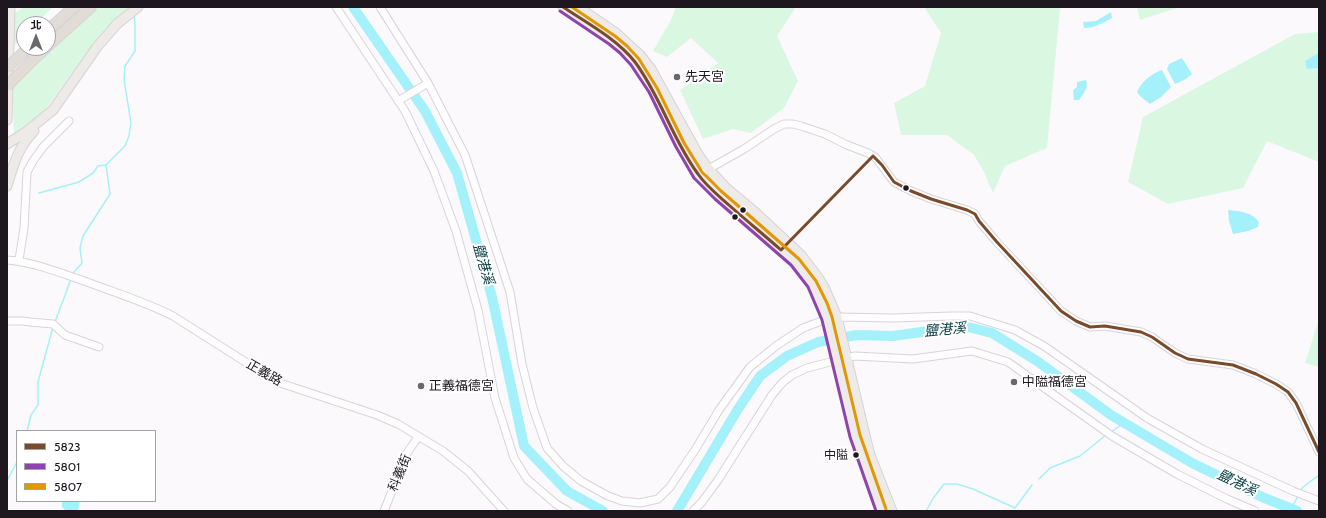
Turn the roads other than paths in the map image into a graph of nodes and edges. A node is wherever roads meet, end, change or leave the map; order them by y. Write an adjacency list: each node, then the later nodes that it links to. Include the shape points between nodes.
1 (18, 7): 9 (main road)
2 (74, 7): 10 (highway)
3 (91, 7): 11 (highway)
4 (336, 7): 17 (street)
5 (380, 7): 15 (street)
6 (563, 7): 23 (main road, via 612,40 635,62 654,90 680,145)
7 (578, 7): 22 (main road, via 616,33 640,55 651,69)
8 (135, 10): 18 (main road, via 117,24 97,47)
9 (9, 11): 19 (main road)
10 (56, 23)
11 (56, 39)
12 (20, 56): 14 (highway, bridge)
13 (37, 56): 16 (highway, bridge)
14 (7, 68)
15 (428, 83): 17 (street); 28 (street, via 464,155 510,292 522,364 533,408 547,448 581,481 622,501 640,503 658,499 670,486 750,367 803,328)
16 (7, 86)
17 (398, 101): 38 (street, via 434,171 456,231 478,310 495,398 514,458 527,478 556,504)
18 (51, 112): 21 (main road); 24 (main road, via 24,142 14,161)
19 (7, 120)
20 (70, 121): 26 (street, via 43,147 27,172 24,228)
21 (7, 144)
22 (708, 168): 23 (street); 27 (main road, via 725,187 801,255 824,287); 34 (street, via 784,124 808,128 868,153 875,157 894,182 918,194 975,214 979,222 1061,311 1076,321 1090,327 1105,326 1141,332 1188,359 1233,365 1276,384 1288,392 1296,403)
23 (698, 175): 28 (main road, via 795,262 812,284)
24 (7, 186)
25 (7, 260): 26 (street, 正義路)
26 (19, 260): 33 (street, 正義路, via 158,309 276,382 377,415)
27 (837, 317): 28 (street); 31 (main road); 35 (street, via 970,316 1015,330 1044,346 1154,422 1202,449)
28 (827, 319): 32 (main road)
29 (7, 320): 30 (street, via 54,325 66,335)
30 (99, 347)
31 (846, 358): 32 (street); 41 (main road, via 870,455); 42 (street, via 856,356 913,359 972,351 1008,362 1112,436 1177,474 1227,500)
32 (837, 360): 39 (street, via 807,368 782,383 768,400 718,480); 40 (main road, via 857,444)
33 (418, 437): 36 (street, 科義街, via 408,453); 37 (street, 正義路, via 443,451 468,470)
34 (1319, 452)
35 (1319, 501)
36 (384, 511)
37 (504, 511)
38 (568, 511)
39 (693, 511)
40 (881, 511)
41 (892, 511)
42 (1256, 511)

